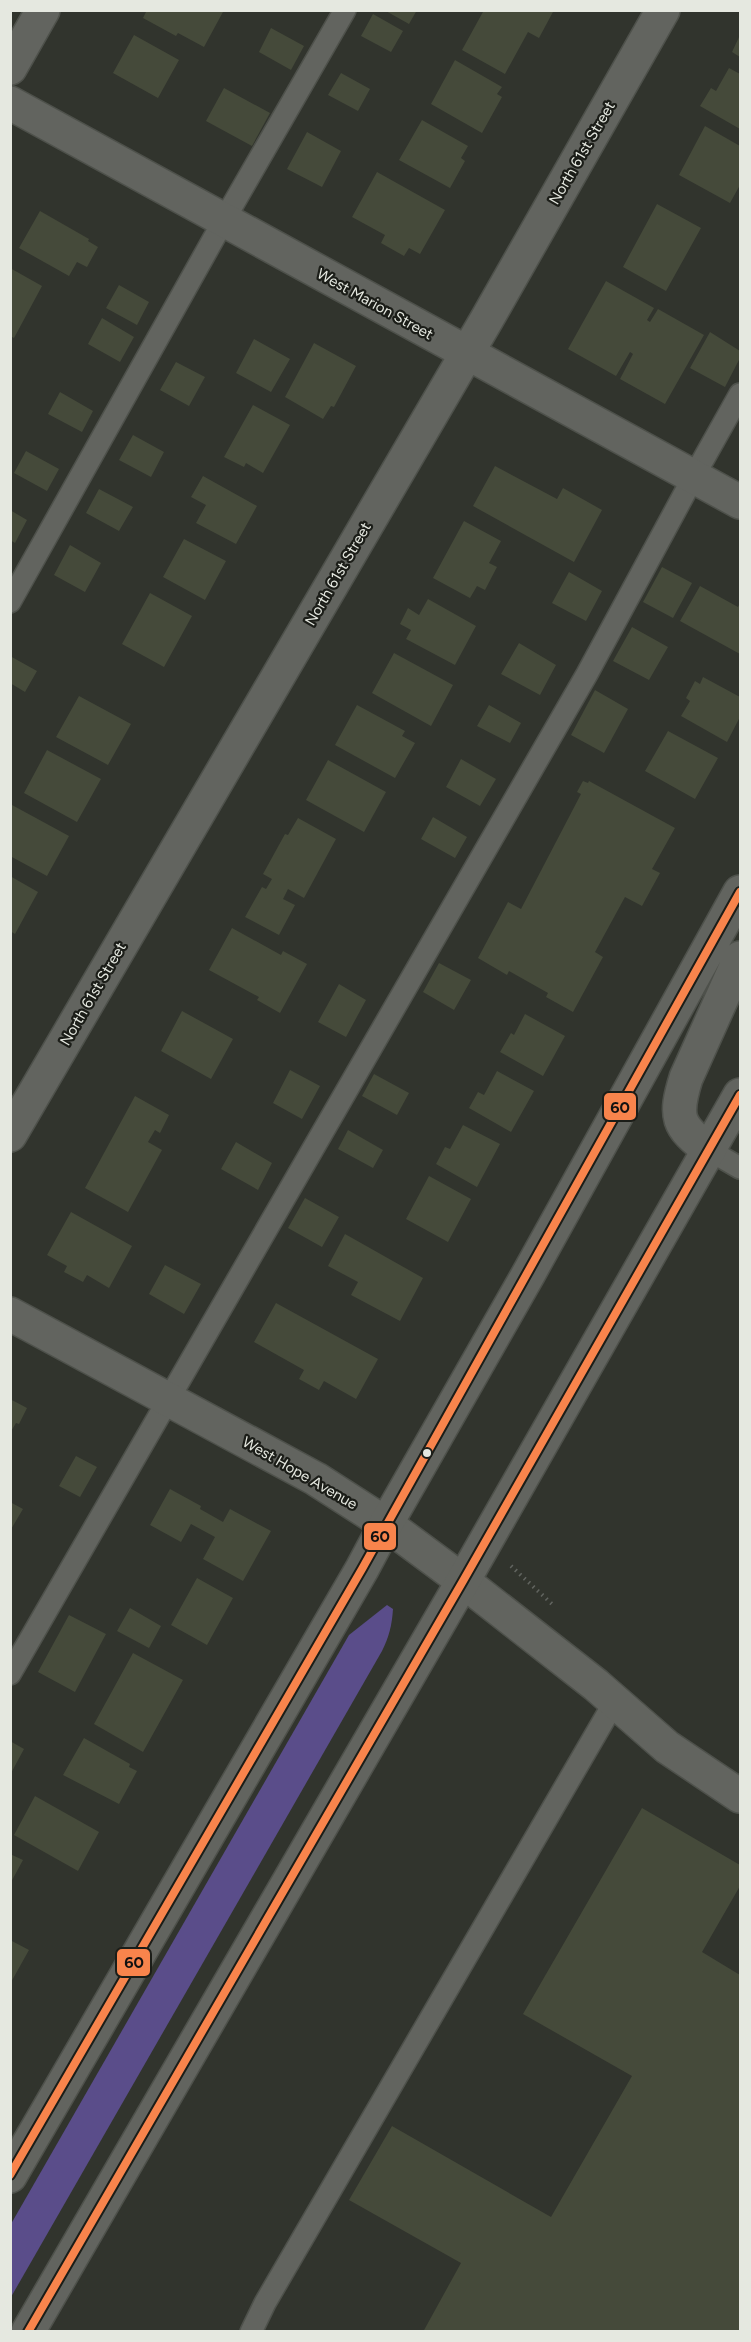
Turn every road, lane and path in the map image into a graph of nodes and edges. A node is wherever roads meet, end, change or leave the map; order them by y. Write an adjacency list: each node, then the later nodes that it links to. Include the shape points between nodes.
1 (43, 10): 4 (main road)
2 (345, 10): 6 (lane)
3 (663, 10): 7 (main road, North 61st Street)
4 (10, 68)
5 (10, 103): 6 (main road, West Marion Street)
6 (224, 220): 7 (main road, West Marion Street); 11 (lane)
7 (466, 354): 9 (main road, West Marion Street); 15 (main road, North 61st Street)
8 (741, 394): 9 (lane)
9 (693, 476): 10 (main road, West Marion Street); 19 (lane, via 587,674)
10 (741, 502)
11 (10, 602)
12 (740, 892): 20 (main road)
13 (741, 958): 16 (main road, via 681,1096 679,1118 687,1134)
14 (741, 1095): 16 (main road)
15 (10, 1136)
16 (709, 1150): 17 (lane); 21 (main road)
17 (741, 1168)
18 (10, 1314): 19 (main road, West Hope Avenue)
19 (169, 1400): 20 (main road, West Hope Avenue, via 315,1479); 22 (lane)
20 (386, 1524): 21 (main road, West Hope Avenue); 25 (main road)
21 (463, 1581): 23 (main road, West Hope Avenue); 26 (main road)
22 (10, 1674)
23 (615, 1701): 24 (main road, West Hope Avenue, via 667,1747); 27 (lane)
24 (741, 1796)
25 (10, 2176)
26 (28, 2331)
27 (251, 2331)

